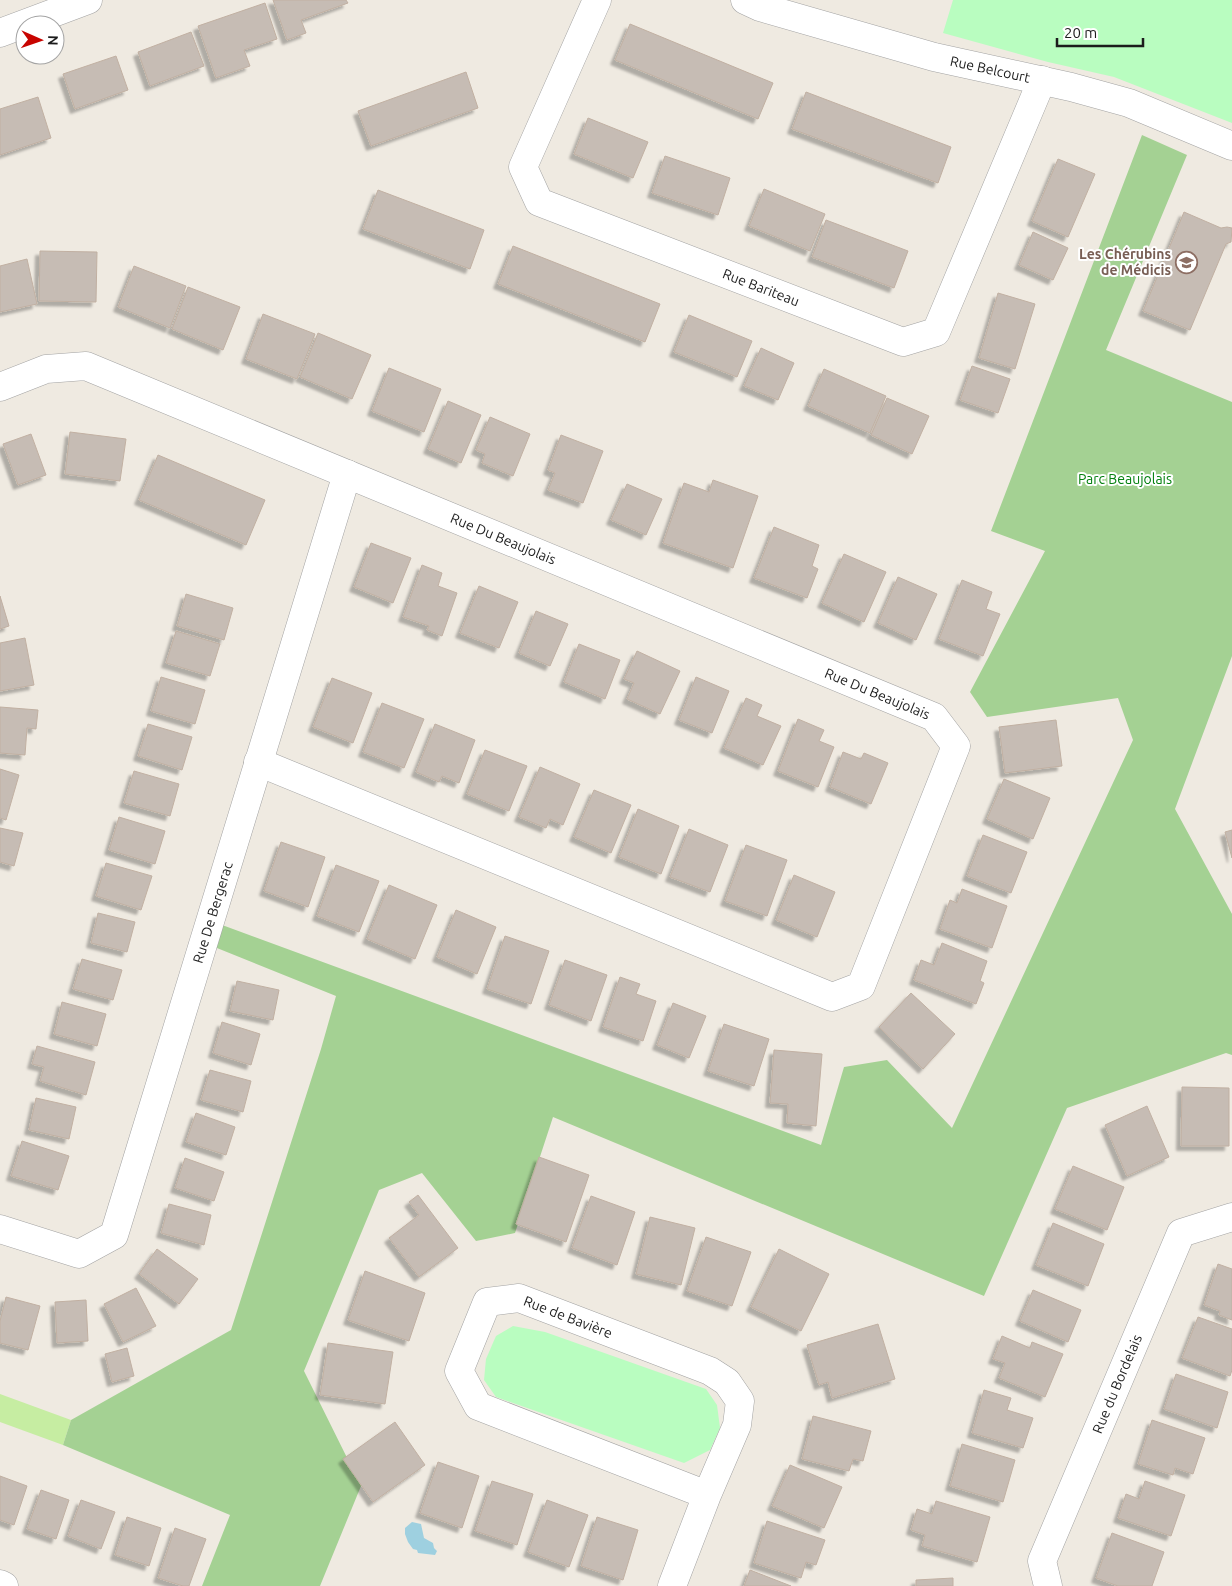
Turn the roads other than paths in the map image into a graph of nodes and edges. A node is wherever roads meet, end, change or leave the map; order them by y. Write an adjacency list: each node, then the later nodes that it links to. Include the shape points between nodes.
1 (88, 0): 4 (street)
2 (597, 0): 5 (street, Rue Bariteau, via 523,167 539,202 903,342 936,332)
3 (745, 0): 5 (street, Rue Belcourt, via 934,57)
4 (0, 33)
5 (1042, 80): 6 (street, Rue Belcourt, via 1129,103)
6 (1232, 146)
7 (0, 386): 8 (street, Rue Du Beaujolais, via 46,369 86,366)
8 (346, 474): 9 (street, Rue De Bergerac); 9 (street, Rue Du Beaujolais, via 934,717 956,746 861,986 832,997)
9 (258, 762): 11 (street, Rue De Bergerac, via 114,1235 78,1254)
10 (1232, 1217): 16 (street, Rue du Bordelais, via 1181,1233 1042,1561)
11 (0, 1229)
12 (707, 1495): 12 (street, Rue de Bavière, via 478,1406 459,1371 487,1302 519,1298 710,1371 727,1382 740,1401 737,1425); 15 (street, Rue de Bavière)
13 (0, 1584): 14 (street)
14 (4, 1586)
15 (672, 1586)
16 (1048, 1586)

